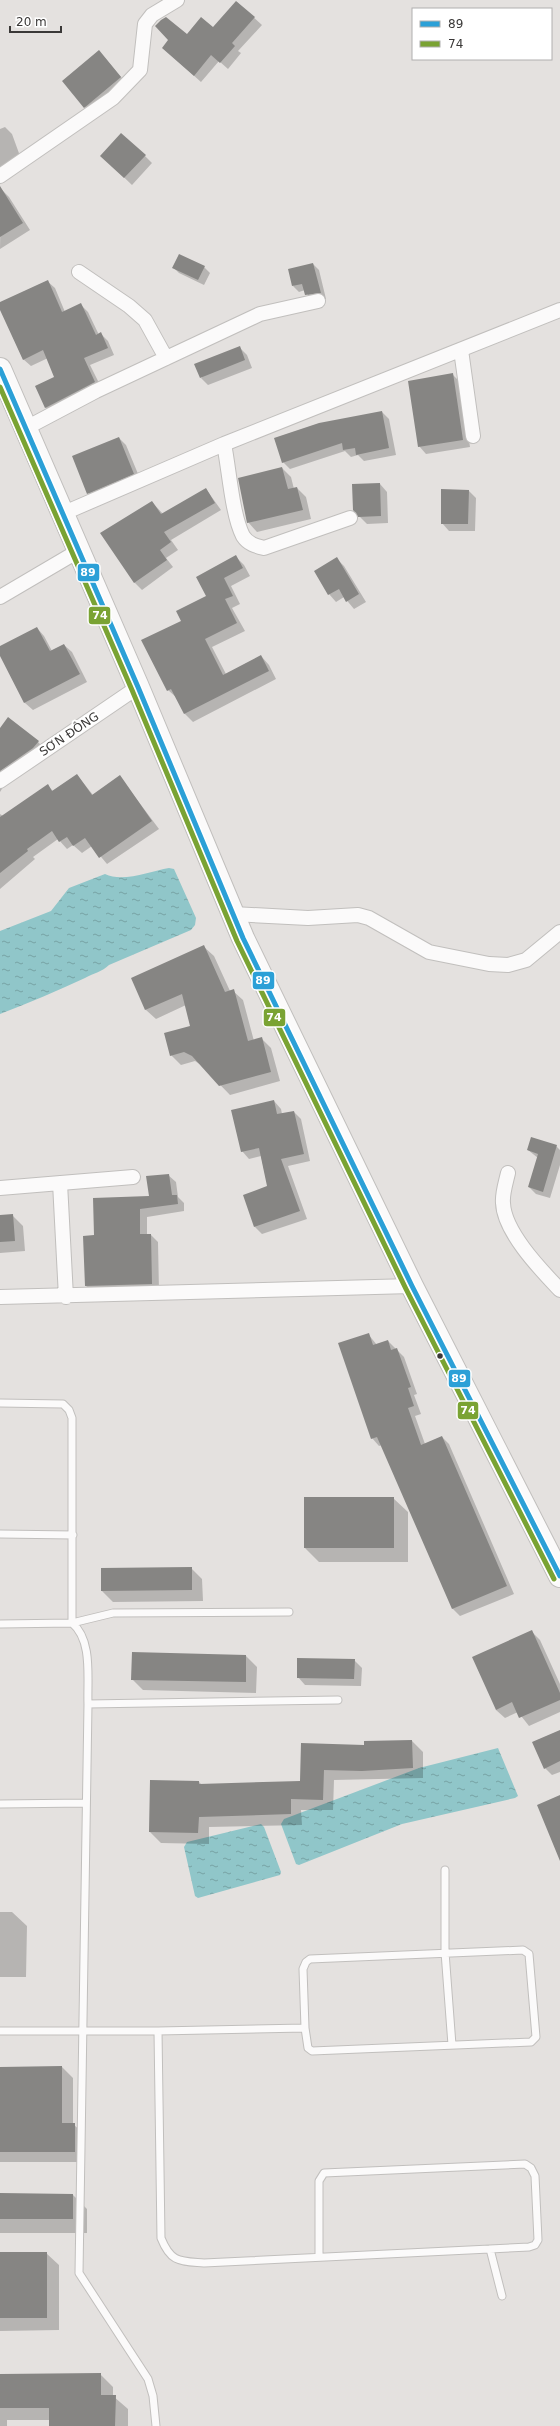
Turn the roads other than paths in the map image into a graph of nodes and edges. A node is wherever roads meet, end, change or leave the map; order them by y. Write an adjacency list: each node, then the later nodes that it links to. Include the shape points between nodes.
1 (177, 0): 2 (street, via 152,15 145,24 140,70 118,92)
2 (0, 176)
3 (79, 272): 7 (street, via 145,320)
4 (318, 301): 7 (street, via 260,314)
5 (560, 310): 6 (street)
6 (461, 350): 10 (street); 11 (street)
7 (166, 358): 9 (street)
8 (0, 369): 9 (highway)
9 (26, 428): 12 (highway)
10 (473, 436)
11 (224, 444): 12 (street); 13 (street, via 243,537 252,545 264,548)
12 (64, 513): 14 (highway)
13 (350, 518)
14 (80, 550): 15 (street); 16 (highway)
15 (0, 597)
16 (138, 687): 17 (street, SƠN ĐÔNG); 18 (highway)
17 (0, 781)
18 (233, 914): 19 (street, via 308,918 358,915 369,918 429,952 489,964 508,965 526,960); 24 (highway)
19 (560, 932)
20 (508, 1173): 25 (street, via 503,1204 509,1224 529,1258)
21 (133, 1177): 22 (street)
22 (60, 1184): 23 (street); 27 (street)
23 (0, 1188)
24 (412, 1286): 27 (street); 31 (highway)
25 (560, 1290)
26 (0, 1297): 27 (street)
27 (66, 1297)
28 (0, 1403): 30 (lane, via 63,1404 69,1410 72,1418)
29 (0, 1534): 30 (lane)
30 (74, 1535): 33 (lane)
31 (560, 1576)
32 (289, 1612): 33 (lane, via 113,1613)
33 (72, 1623): 34 (lane); 36 (lane, via 79,1629 86,1650)
34 (0, 1624)
35 (338, 1700): 36 (lane)
36 (88, 1704): 37 (lane)
37 (86, 1803): 38 (lane); 42 (lane)
38 (0, 1804)
39 (445, 1870): 40 (lane)
40 (446, 1952): 41 (lane, via 310,1959 303,1968); 45 (lane); 45 (lane, via 523,1950 529,1954 536,2032 536,2038 531,2042)
41 (305, 2028): 44 (lane); 45 (lane, via 308,2048 312,2051)
42 (81, 2030): 43 (lane); 44 (lane); 49 (lane, via 79,2273 148,2379 153,2396)
43 (0, 2031)
44 (158, 2031): 47 (lane, via 161,2238 166,2250 178,2261 204,2263)
45 (452, 2045)
46 (490, 2249): 47 (lane); 47 (lane, via 529,2247 535,2245 538,2240 536,2176 532,2168 525,2164 324,2173 319,2181); 48 (lane)
47 (319, 2257)
48 (502, 2296)
49 (156, 2426)

